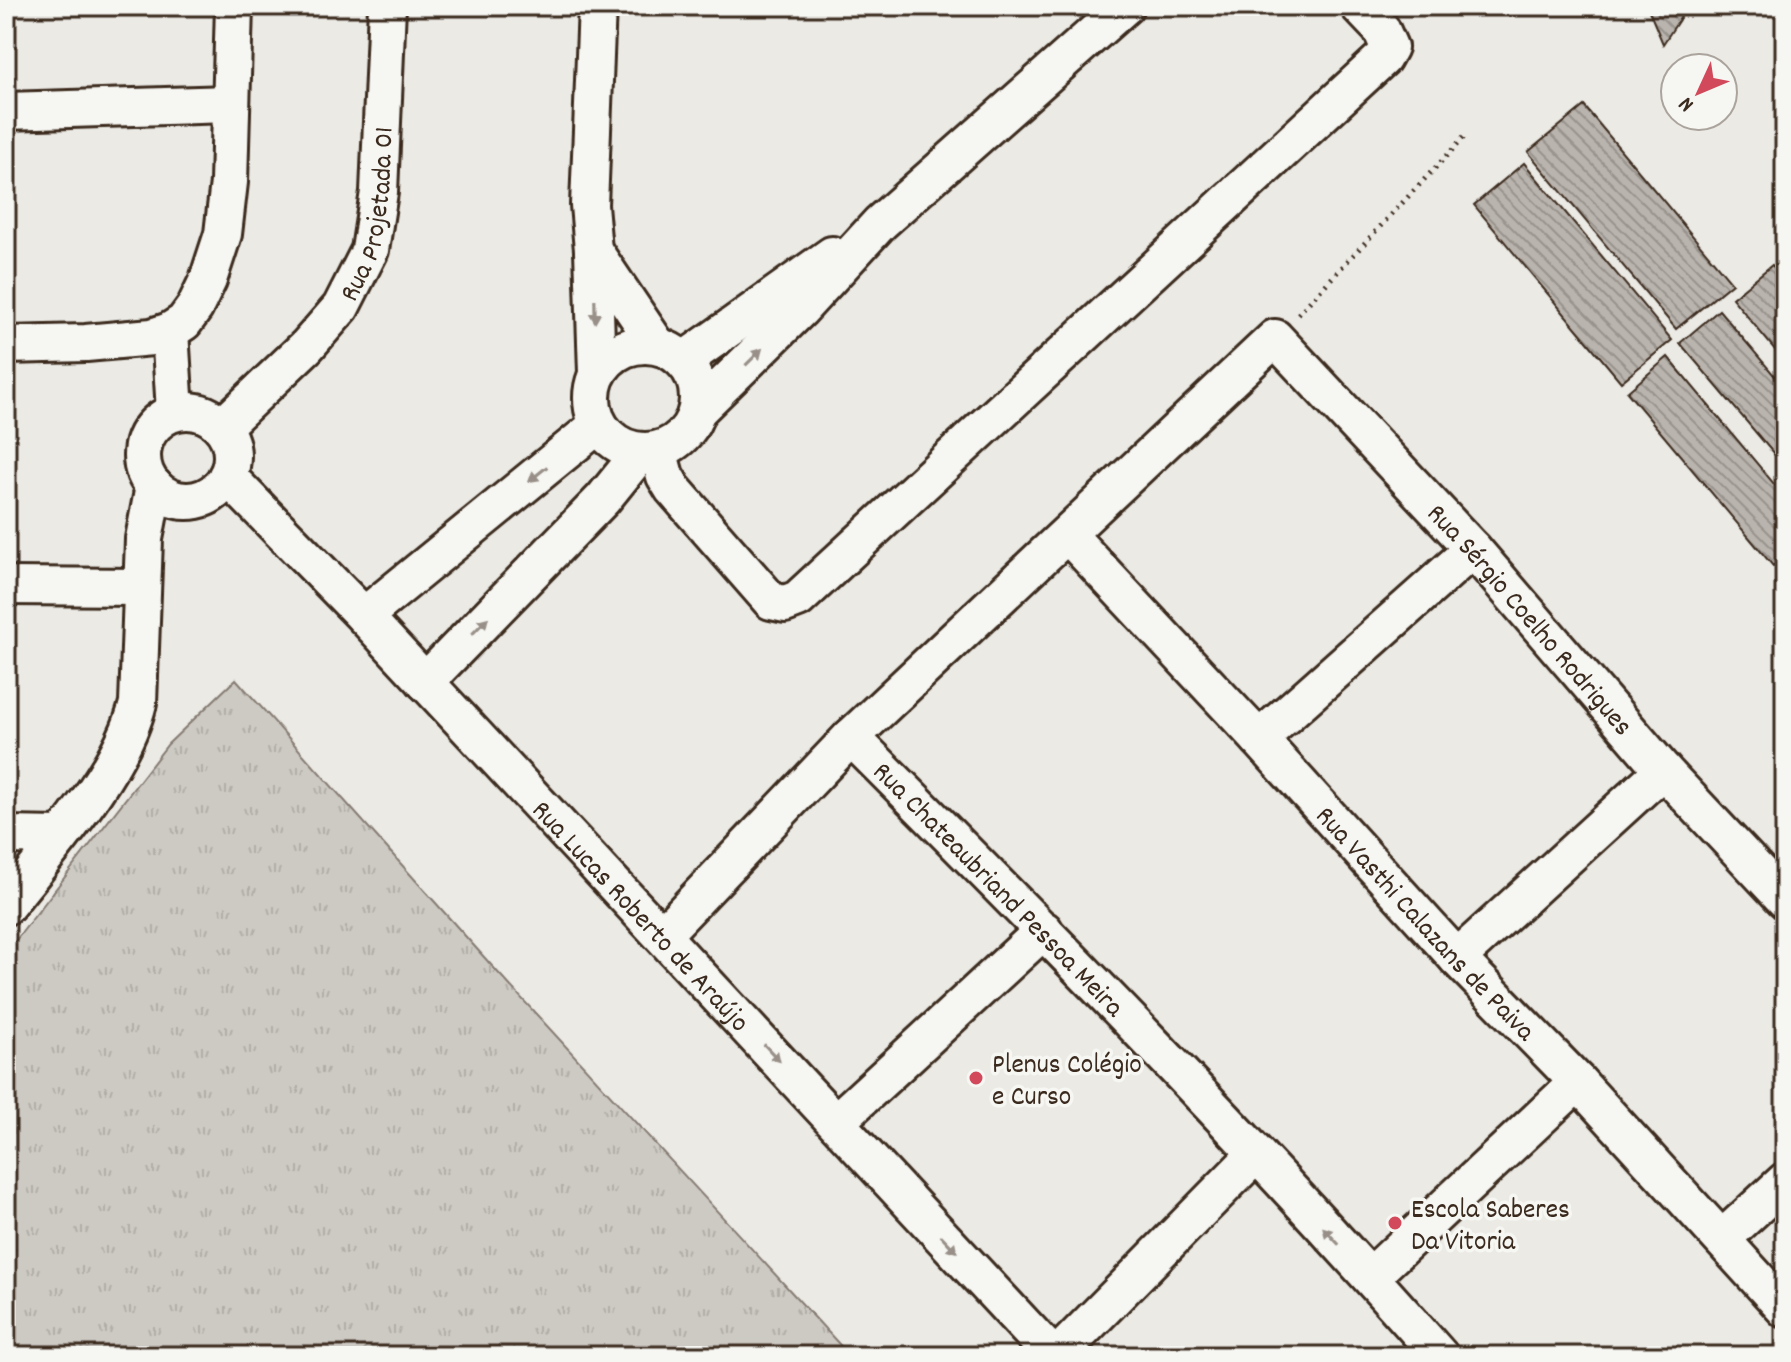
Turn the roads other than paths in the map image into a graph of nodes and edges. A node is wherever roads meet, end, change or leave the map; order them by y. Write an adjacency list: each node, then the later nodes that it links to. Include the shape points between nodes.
1 (234, 6): 6 (street)
2 (387, 6): 17 (street, Rua Projetada 01, via 379,192 370,250 341,307)
3 (597, 6): 9 (street, via 589,205)
4 (1125, 6): 8 (street)
5 (1359, 6): 18 (street, via 1387,39 1383,58 798,599 785,604 771,601 673,489)
6 (230, 104): 7 (street); 10 (street, via 223,234 195,307)
7 (6, 111)
8 (880, 223): 12 (street, via 772,295); 14 (street, one-way to 8)
9 (593, 250): 12 (street); 13 (street, one-way to 13)
10 (170, 331): 11 (street, via 101,342); 15 (street)
11 (6, 345)
12 (670, 353): 13 (street, via 639,344 607,359); 14 (street, via 694,375)
13 (597, 373): 16 (street, via 591,390)
14 (697, 411): 18 (street, via 674,443)
15 (175, 412): 17 (street, via 208,416); 20 (street, via 147,434 141,452)
16 (598, 425): 18 (street, via 616,443); 25 (street, one-way to 25)
17 (222, 427): 19 (street, via 232,460)
18 (650, 451): 26 (street, one-way to 18)
19 (227, 476): 20 (street, via 217,490 184,501); 25 (street, Rua Lucas Roberto de Araújo)
20 (154, 486): 24 (street)
21 (1068, 535): 22 (street, Rua Sérgio Coelho Rodrigues, via 1275,338); 27 (street); 28 (street, Rua Vasthi Calazans de Paiva)
22 (1473, 549): 28 (street); 29 (street, Rua Sérgio Coelho Rodrigues)
23 (6, 586): 24 (street)
24 (142, 587): 31 (street, via 133,724)
25 (364, 616): 26 (street, Rua Lucas Roberto de Araújo)
26 (425, 682): 35 (street, Rua Lucas Roberto de Araújo)
27 (851, 737): 34 (street, Rua Chateaubriand Pessoa Meira); 35 (street)
28 (1259, 739): 36 (street, Rua Vasthi Calazans de Paiva)
29 (1663, 770): 32 (street, Rua Sérgio Coelho Rodrigues); 36 (street)
30 (6, 835): 31 (street)
31 (61, 836): 33 (street)
32 (1785, 900)
33 (6, 906)
34 (1044, 930): 38 (street); 39 (street, Rua Chateaubriand Pessoa Meira)
35 (662, 935): 38 (street, Rua Lucas Roberto de Araújo, one-way to 38)
36 (1457, 958): 37 (street, Rua Vasthi Calazans de Paiva)
37 (1578, 1082): 41 (street, Rua Vasthi Calazans de Paiva); 42 (street)
38 (836, 1122): 44 (street, Rua Lucas Roberto de Araújo, one-way to 44)
39 (1255, 1155): 42 (street, Rua Chateaubriand Pessoa Meira, one-way to 39); 44 (street)
40 (1785, 1181): 41 (street)
41 (1722, 1239): 43 (street, Rua Vasthi Calazans de Paiva)
42 (1370, 1277): 45 (street, Rua Chateaubriand Pessoa Meira)
43 (1785, 1309)
44 (1055, 1356)
45 (1440, 1356)

